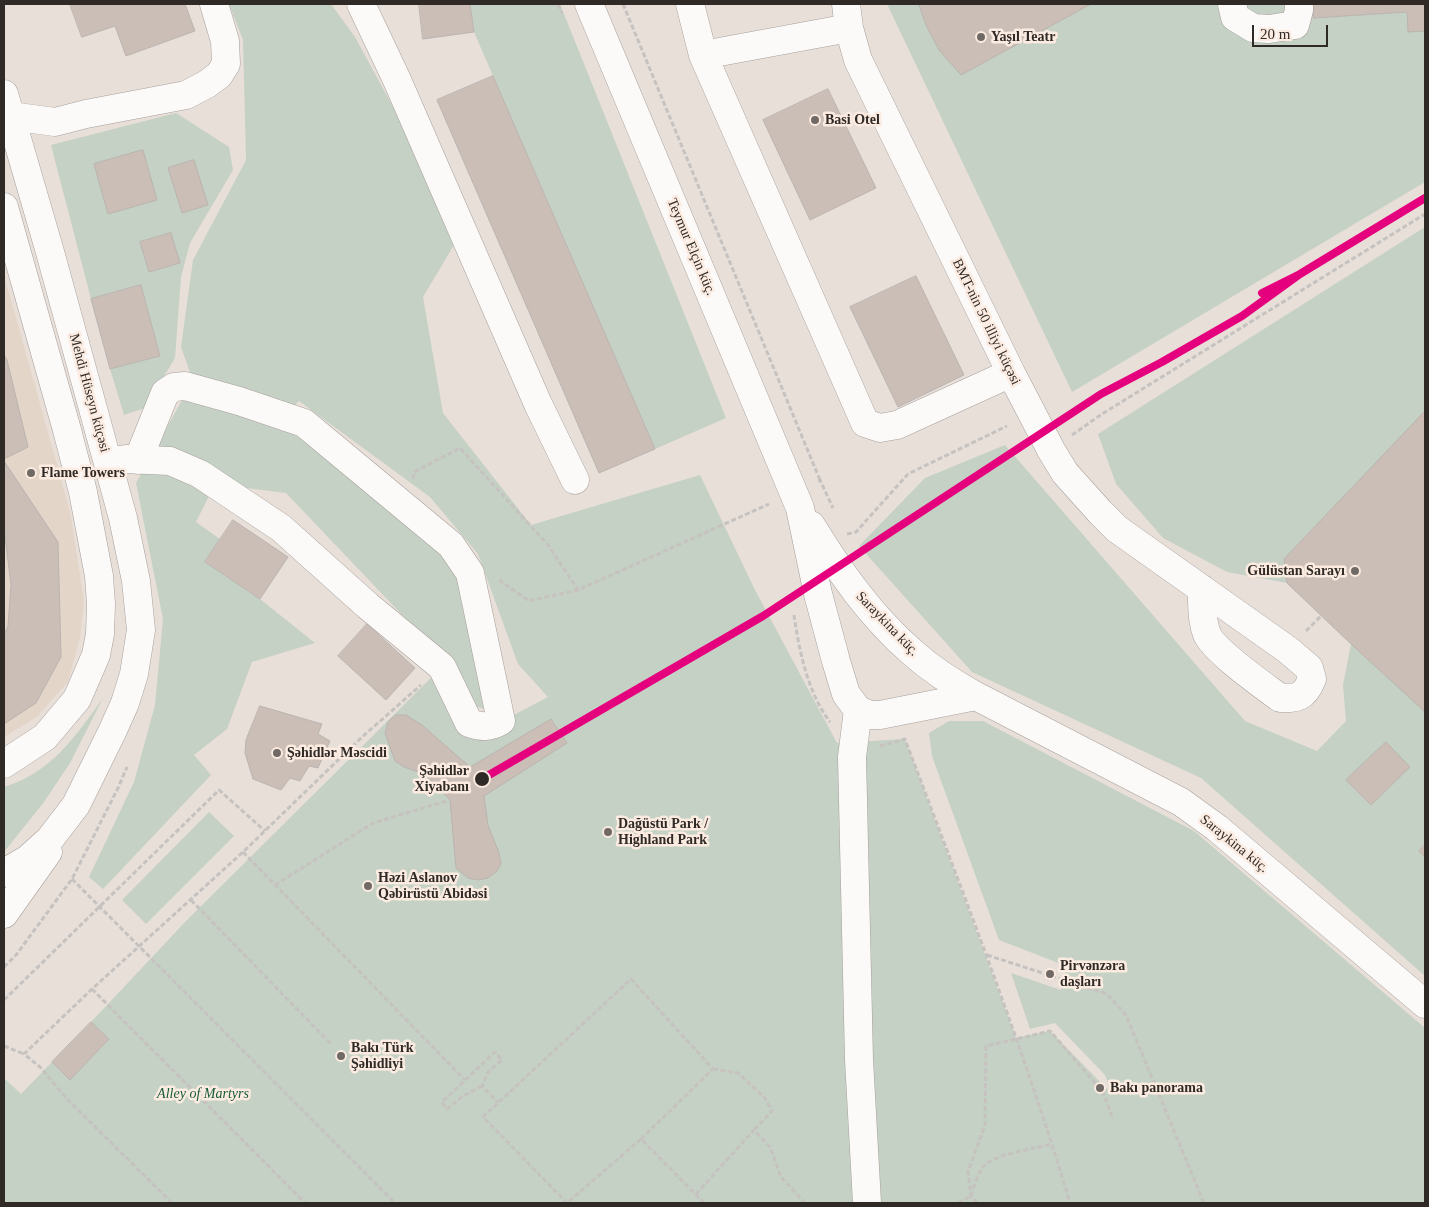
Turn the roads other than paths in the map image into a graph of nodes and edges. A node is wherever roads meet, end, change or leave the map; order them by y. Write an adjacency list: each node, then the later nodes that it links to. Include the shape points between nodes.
1 (214, 4): 9 (street, via 225,41 226,64 219,75 186,96 55,122)
2 (361, 4): 15 (street, via 538,404)
3 (589, 4): 16 (street, Teymur Elçin küç.)
4 (690, 4): 8 (street)
5 (1232, 4): 6 (street, via 1235,17 1253,28 1268,29 1294,25)
6 (1299, 4)
7 (848, 16): 8 (street); 12 (street, BMT-nin 50 illiyi küçəsi, via 858,60)
8 (704, 55): 12 (street, via 865,423 880,428 897,425)
9 (7, 105): 14 (street, Mehdi Hüseyn küçəsi)
10 (4, 207): 11 (street)
11 (12, 253): 20 (street, via 83,492 101,604 96,655 77,699 45,738)
12 (1011, 373): 17 (street, BMT-nin 50 illiyi küçəsi, via 1050,450 1100,512 1117,529)
13 (138, 460): 13 (street, via 170,461 200,474 281,528 442,667 469,723 491,727 501,722 470,573 451,545 304,422 185,386 174,387 165,394); 14 (street)
14 (108, 462): 21 (street, Mehdi Hüseyn küçəsi, via 136,581 140,630 134,674 125,703)
15 (575, 480)
16 (788, 501): 18 (street, Saraykina küç., via 874,615 913,654); 19 (street, via 846,694)
17 (1201, 588)
18 (976, 696): 19 (street, via 880,715); 24 (street, Saraykina küç., via 1181,802 1217,828)
19 (858, 710): 25 (street, via 852,757)
20 (4, 764)
21 (76, 805): 22 (street, Mehdi Hüseyn küçəsi, via 28,860); 23 (street, Mehdi Hüseyn küçəsi)
22 (4, 873)
23 (4, 914)
24 (1425, 1004)
25 (867, 1203)

